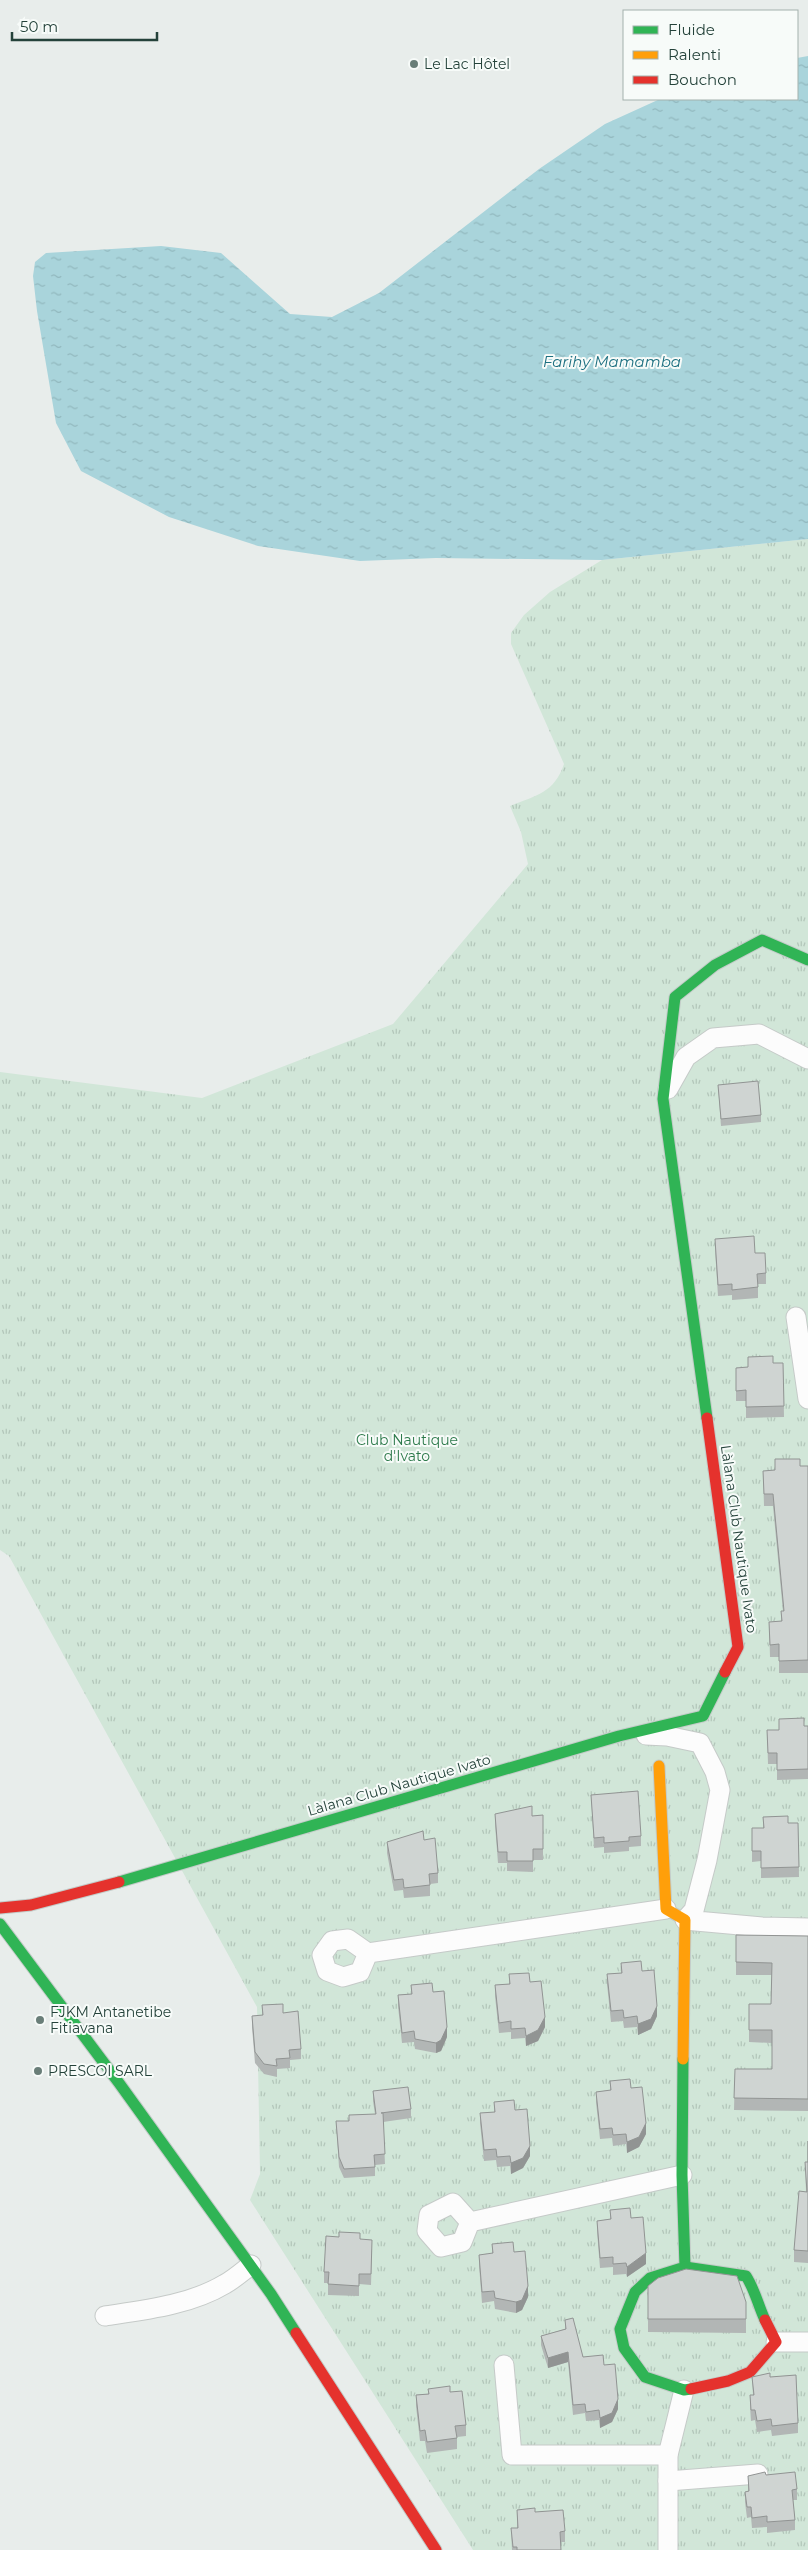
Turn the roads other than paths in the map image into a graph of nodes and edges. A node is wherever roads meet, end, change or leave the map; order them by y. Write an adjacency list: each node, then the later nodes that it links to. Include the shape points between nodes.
1 (808, 960): 3 (street, Làlana Club Nautique Ivato, via 762,940 715,965 675,997)
2 (808, 1059): 3 (street, via 759,1034 713,1038 686,1057)
3 (663, 1099): 6 (street, Làlana Club Nautique Ivato, via 738,1648 703,1716)
4 (796, 1317): 5 (street)
5 (808, 1399)
6 (627, 1734): 8 (street, Làlana Club Nautique Ivato, via 93,1890 31,1905); 10 (street, via 667,1736 700,1743 715,1772 720,1790 706,1860 694,1910)
7 (659, 1766): 9 (street)
8 (0, 1908)
9 (666, 1909): 10 (street); 13 (street)
10 (685, 1920): 12 (street); 14 (street)
11 (0, 1924): 16 (street, via 119,2082)
12 (808, 1928)
13 (368, 1953)
14 (682, 2175): 15 (street); 17 (street)
15 (470, 2222)
16 (250, 2266): 18 (street, via 225,2284 195,2298); 26 (street)
17 (685, 2268): 19 (street, via 746,2276); 22 (street, via 650,2278 635,2292 620,2329 624,2348 645,2377)
18 (105, 2316)
19 (776, 2342): 20 (street); 22 (street, via 750,2372 728,2381)
20 (808, 2342)
21 (504, 2365): 23 (street, via 512,2454)
22 (684, 2390): 23 (street)
23 (668, 2455): 25 (street)
24 (758, 2474): 25 (street)
25 (668, 2481): 27 (street)
26 (436, 2550)
27 (668, 2550)

